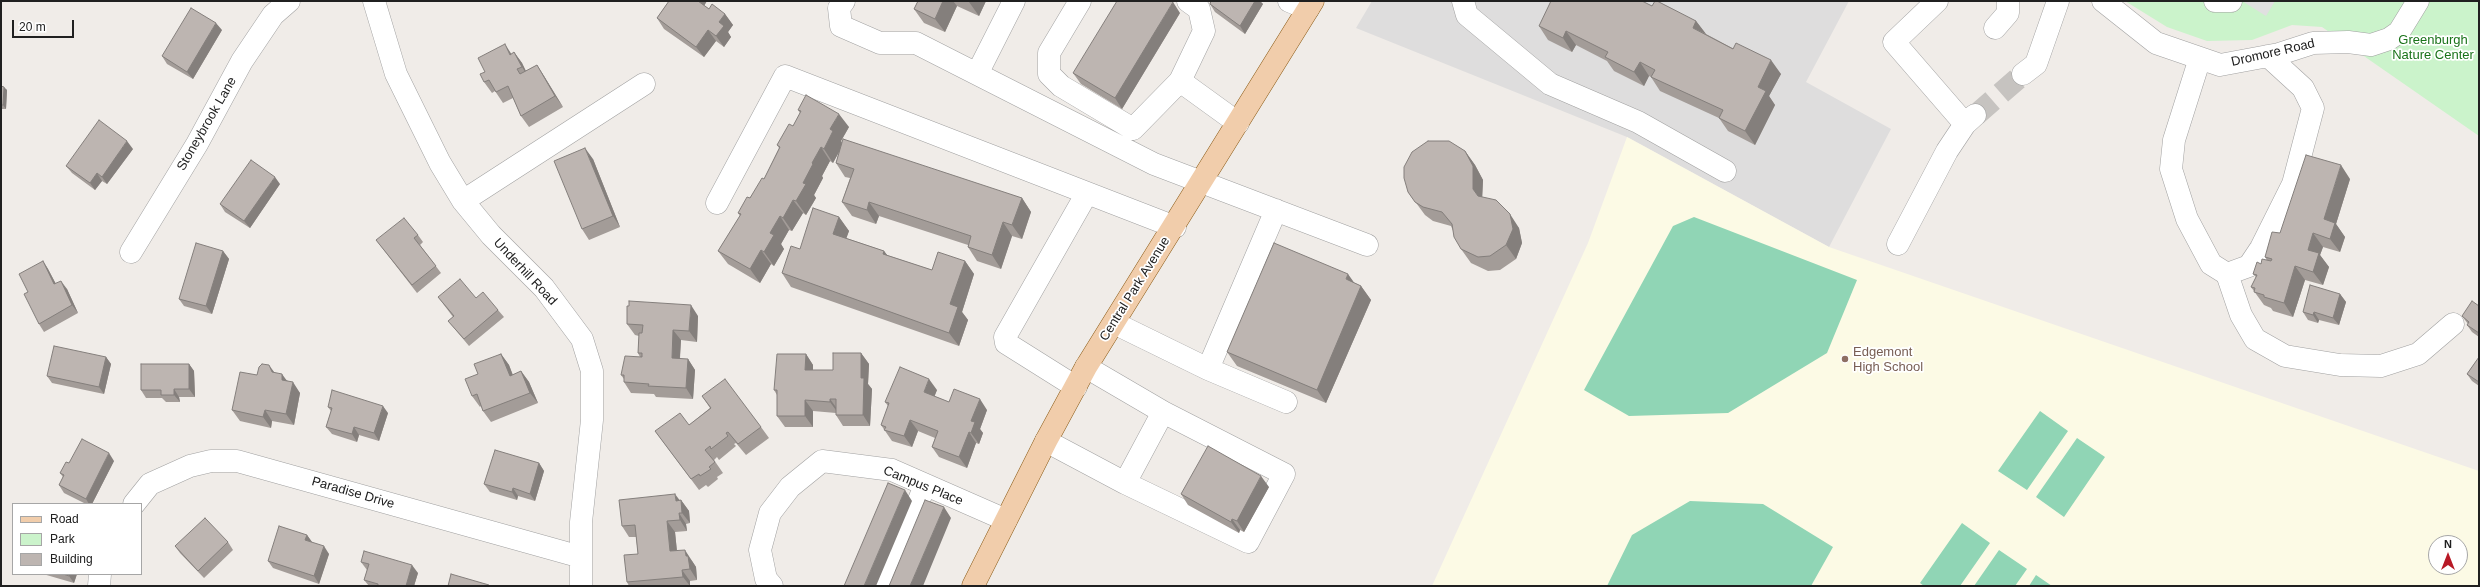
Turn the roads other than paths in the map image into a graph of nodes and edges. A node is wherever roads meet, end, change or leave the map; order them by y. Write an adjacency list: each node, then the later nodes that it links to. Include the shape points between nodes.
1 (289, 1): 33 (street, Stoneybrook Lane, via 273,15 242,61 197,144)
2 (374, 1): 27 (street, Underhill Road, via 396,74 440,163)
3 (844, 1): 19 (street, via 839,8 841,26 880,43 916,43)
4 (1014, 1): 19 (street)
5 (1080, 1): 21 (street, via 1049,53 1049,74 1061,86 1133,129)
6 (1188, 1): 21 (street, via 1199,9 1204,31)
7 (1463, 1): 24 (street, via 1467,15 1550,84 1638,122)
8 (1937, 1): 31 (street, via 1894,42 1970,120 1947,151)
9 (2008, 1): 16 (street, via 2008,13)
10 (2058, 1): 20 (street, via 2036,64)
11 (2103, 1): 18 (street, Dromore Road, via 2156,43)
12 (2215, 1): 13 (street)
13 (2231, 1)
14 (2418, 1): 17 (street, Dromore Road, via 2400,32 2388,39 2371,45 2348,42 2313,43)
15 (1303, 4): 23 (main road, Central Park Avenue)
16 (1995, 28)
17 (2268, 56): 18 (street, Dromore Road, via 2220,65); 34 (street, via 2303,88 2313,108 2293,184 2261,248 2249,266)
18 (2200, 58): 34 (street, via 2174,140 2171,169 2187,219 2211,264)
19 (977, 74): 25 (street, via 1154,164)
20 (2023, 74)
21 (1180, 82): 23 (street)
22 (644, 84): 27 (street)
23 (1238, 123): 25 (main road, Central Park Avenue)
24 (1725, 171)
25 (1202, 182): 29 (street); 30 (main road, Central Park Avenue)
26 (1087, 193): 28 (street, via 785,76); 30 (street); 39 (street, via 1005,337 1006,343)
27 (463, 201): 47 (street, Underhill Road, via 491,235 544,288 582,339 592,371 592,420 581,522)
28 (718, 203)
29 (1276, 210): 32 (street); 38 (street)
30 (1174, 227): 35 (main road, Central Park Avenue)
31 (1898, 244)
32 (1367, 245)
33 (131, 252)
34 (2227, 274): 36 (street, via 2241,315 2255,339 2285,356 2340,365 2381,366 2418,354)
35 (1114, 323): 37 (main road, Central Park Avenue); 38 (street)
36 (2453, 324)
37 (1086, 367): 39 (main road, Central Park Avenue); 41 (street)
38 (1208, 369): 40 (street)
39 (1076, 387): 42 (main road, Central Park Avenue)
40 (1286, 402)
41 (1163, 412): 44 (street); 44 (street, via 1284,474 1248,542)
42 (1046, 441): 44 (street); 46 (main road, Central Park Avenue)
43 (925, 485): 46 (street, Campus Place); 51 (street, Campus Place, via 892,470 822,460 790,487 770,513 760,550 766,579); 52 (street)
44 (1131, 486)
45 (135, 503): 47 (street, Paradise Drive, via 150,484 190,466 211,460 238,460)
46 (1006, 520): 53 (main road, Central Park Avenue)
47 (581, 557): 50 (street, Underhill Road)
48 (100, 575): 49 (street)
49 (99, 586)
50 (581, 586)
51 (772, 586)
52 (885, 586)
53 (973, 586)

